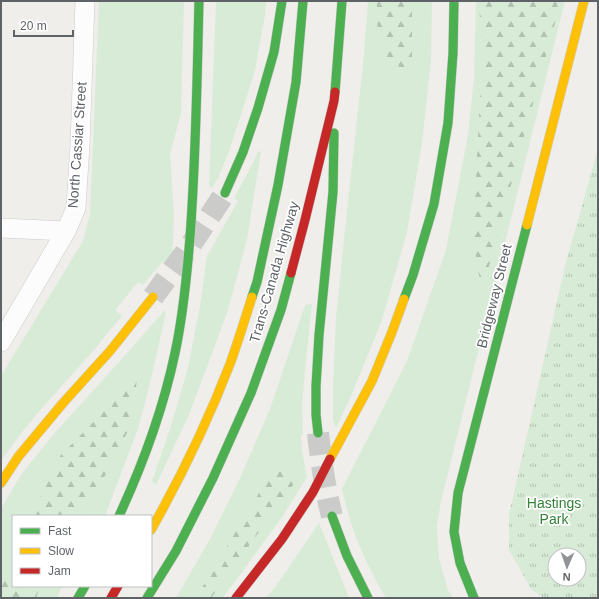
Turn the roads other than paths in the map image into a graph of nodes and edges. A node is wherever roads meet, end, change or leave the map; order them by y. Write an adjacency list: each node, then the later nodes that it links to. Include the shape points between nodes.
1 (85, 1): 11 (street, North Cassiar Street, via 76,208)
2 (199, 1): 16 (main road, via 193,195 183,303 175,353 157,422)
3 (282, 1): 9 (main road, via 274,52 258,108)
4 (303, 1): 18 (main road, Trans-Canada Highway, via 296,82 278,185 257,282 230,363 208,417)
5 (342, 1): 8 (main road, Trans-Canada Highway)
6 (454, 1): 24 (main road, via 448,123 434,204 392,332 372,381 313,492 282,539)
7 (584, 1): 26 (main road, Bridgeway Street, via 458,493 454,532 460,563)
8 (334, 101): 14 (main road, via 334,192 319,336 316,386); 23 (main road, Trans-Canada Highway, via 281,310 252,393 213,478 176,550)
9 (225, 193)
10 (1, 228): 11 (street)
11 (66, 231): 13 (street, North Cassiar Street)
12 (153, 297): 15 (main road, via 18,457)
13 (1, 342)
14 (318, 433)
15 (1, 483)
16 (119, 515)
17 (332, 516): 25 (main road, via 347,556)
18 (152, 528)
19 (84, 587): 21 (main road)
20 (117, 587): 22 (main road)
21 (78, 598)
22 (111, 598)
23 (147, 598)
24 (236, 598)
25 (368, 598)
26 (474, 598)

